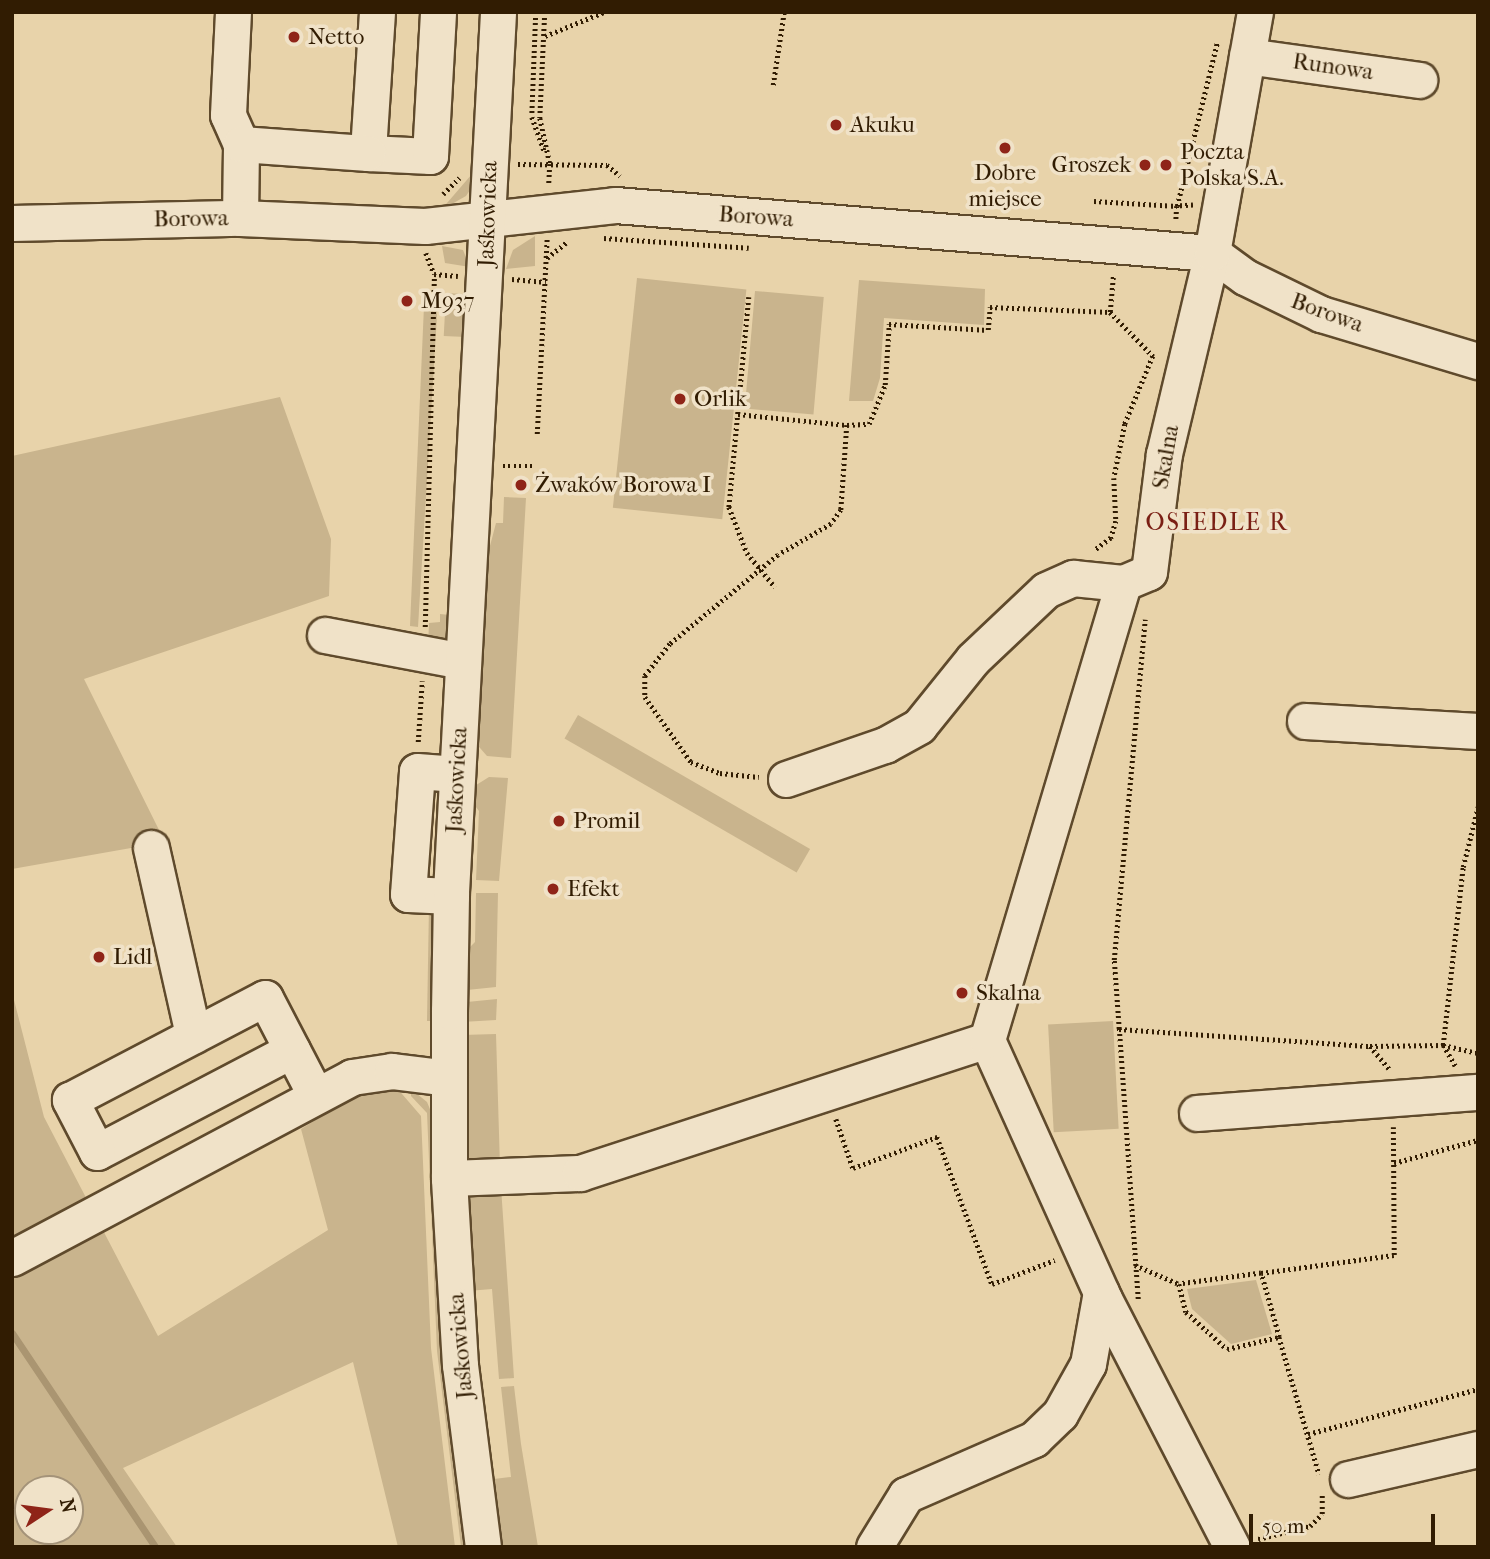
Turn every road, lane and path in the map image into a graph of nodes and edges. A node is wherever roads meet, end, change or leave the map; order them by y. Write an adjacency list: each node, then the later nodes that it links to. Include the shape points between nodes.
1 (233, 12): 15 (street, via 228,116)
2 (377, 12): 16 (street)
3 (438, 12): 16 (street, via 430,156)
4 (498, 12): 24 (street, Jaśkowicka)
5 (536, 12): 18 (path, via 532,117)
6 (545, 12): 10 (path)
7 (604, 12): 10 (path)
8 (784, 12): 14 (path)
9 (1255, 12): 12 (street, Skalna)
10 (544, 37): 18 (path, via 540,118)
11 (1219, 37): 22 (path)
12 (1247, 56): 13 (street, Runowa); 32 (street, Skalna)
13 (1419, 79)
14 (774, 85)
15 (242, 144): 16 (street); 23 (street)
16 (368, 153)
17 (512, 164): 18 (path)
18 (550, 164)
19 (465, 173): 20 (path)
20 (438, 198)
21 (1094, 201): 22 (path)
22 (1177, 206): 26 (path)
23 (240, 218): 24 (street, Borowa, via 425,226); 25 (street, Borowa)
24 (489, 222): 32 (street, Borowa, via 615,205); 55 (street, Jaśkowicka)
25 (12, 223)
26 (1175, 229)
27 (548, 234): 33 (path)
28 (581, 237): 33 (path, via 560,244)
29 (593, 237): 31 (path)
30 (425, 241): 34 (path)
31 (752, 248)
32 (1212, 253): 43 (street, Borowa, via 1245,277 1321,314); 51 (street, Skalna)
33 (547, 258): 40 (path)
34 (434, 274): 36 (path); 54 (path)
35 (1099, 275): 37 (path)
36 (463, 276)
37 (1113, 276): 38 (path); 42 (path)
38 (1127, 277)
39 (506, 278): 40 (path)
40 (546, 282): 46 (path)
41 (749, 297): 44 (path)
42 (1110, 312): 45 (path, via 990,307 988,330 889,324 885,385 869,424); 50 (path, via 1153,356 1125,424 1114,478 1116,522 1111,538 1074,566)
43 (1478, 361)
44 (738, 414): 45 (path); 49 (path, via 729,507 747,553)
45 (847, 425): 49 (path, via 841,510 831,524)
46 (537, 434)
47 (535, 466): 48 (path, via 503,465)
48 (502, 477)
49 (760, 569): 52 (path); 60 (path, via 653,662 645,676 645,697 691,762 720,773)
50 (1073, 578): 51 (street); 60 (street, via 1046,590 1028,606 973,659 919,726 885,745)
51 (1136, 578): 64 (path, via 1114,961); 66 (street, Skalna)
52 (775, 587)
53 (326, 635): 54 (street)
54 (424, 653): 55 (street); 58 (path)
55 (463, 661): 59 (street, Jaśkowicka)
56 (1306, 721): 57 (street)
57 (1478, 731)
58 (417, 771): 59 (street); 63 (street, via 408,894)
59 (457, 774): 63 (street, Jaśkowicka)
60 (786, 779)
61 (1478, 807): 70 (path, via 1463,867 1443,1045)
62 (151, 848): 65 (street)
63 (451, 895): 69 (street, Jaśkowicka)
64 (1119, 1029)
65 (193, 1035): 68 (street, via 265,998); 68 (street, via 70,1100 97,1152)
66 (987, 1040): 77 (street, via 931,1042 580,1173); 78 (street)
67 (1370, 1046): 72 (path, via 1390,1069)
68 (292, 1050): 71 (street)
69 (449, 1078): 71 (street, via 392,1071 352,1077); 77 (street, Jaśkowicka)
70 (1474, 1093): 72 (street)
71 (316, 1096): 79 (street)
72 (1392, 1100): 74 (street); 76 (path)
73 (833, 1110): 78 (path, via 853,1168 937,1137 992,1284)
74 (1197, 1113)
75 (1478, 1140): 76 (path)
76 (1394, 1163): 81 (path, via 1394,1255)
77 (449, 1178): 90 (street, Jaśkowicka, via 460,1365)
78 (1082, 1250): 83 (street)
79 (12, 1258)
80 (1135, 1265): 82 (path)
81 (1261, 1273): 82 (path); 84 (path)
82 (1179, 1283): 84 (path, via 1186,1312 1227,1349)
83 (1101, 1292): 89 (street); 91 (street, via 1088,1364 1060,1415 1034,1439 906,1495)
84 (1279, 1337): 86 (path)
85 (1478, 1389): 86 (path)
86 (1308, 1434): 89 (path, via 1321,1485 1322,1514 1310,1526)
87 (1478, 1449): 88 (street)
88 (1348, 1479)
89 (1232, 1546)
90 (483, 1547)
91 (874, 1547)

